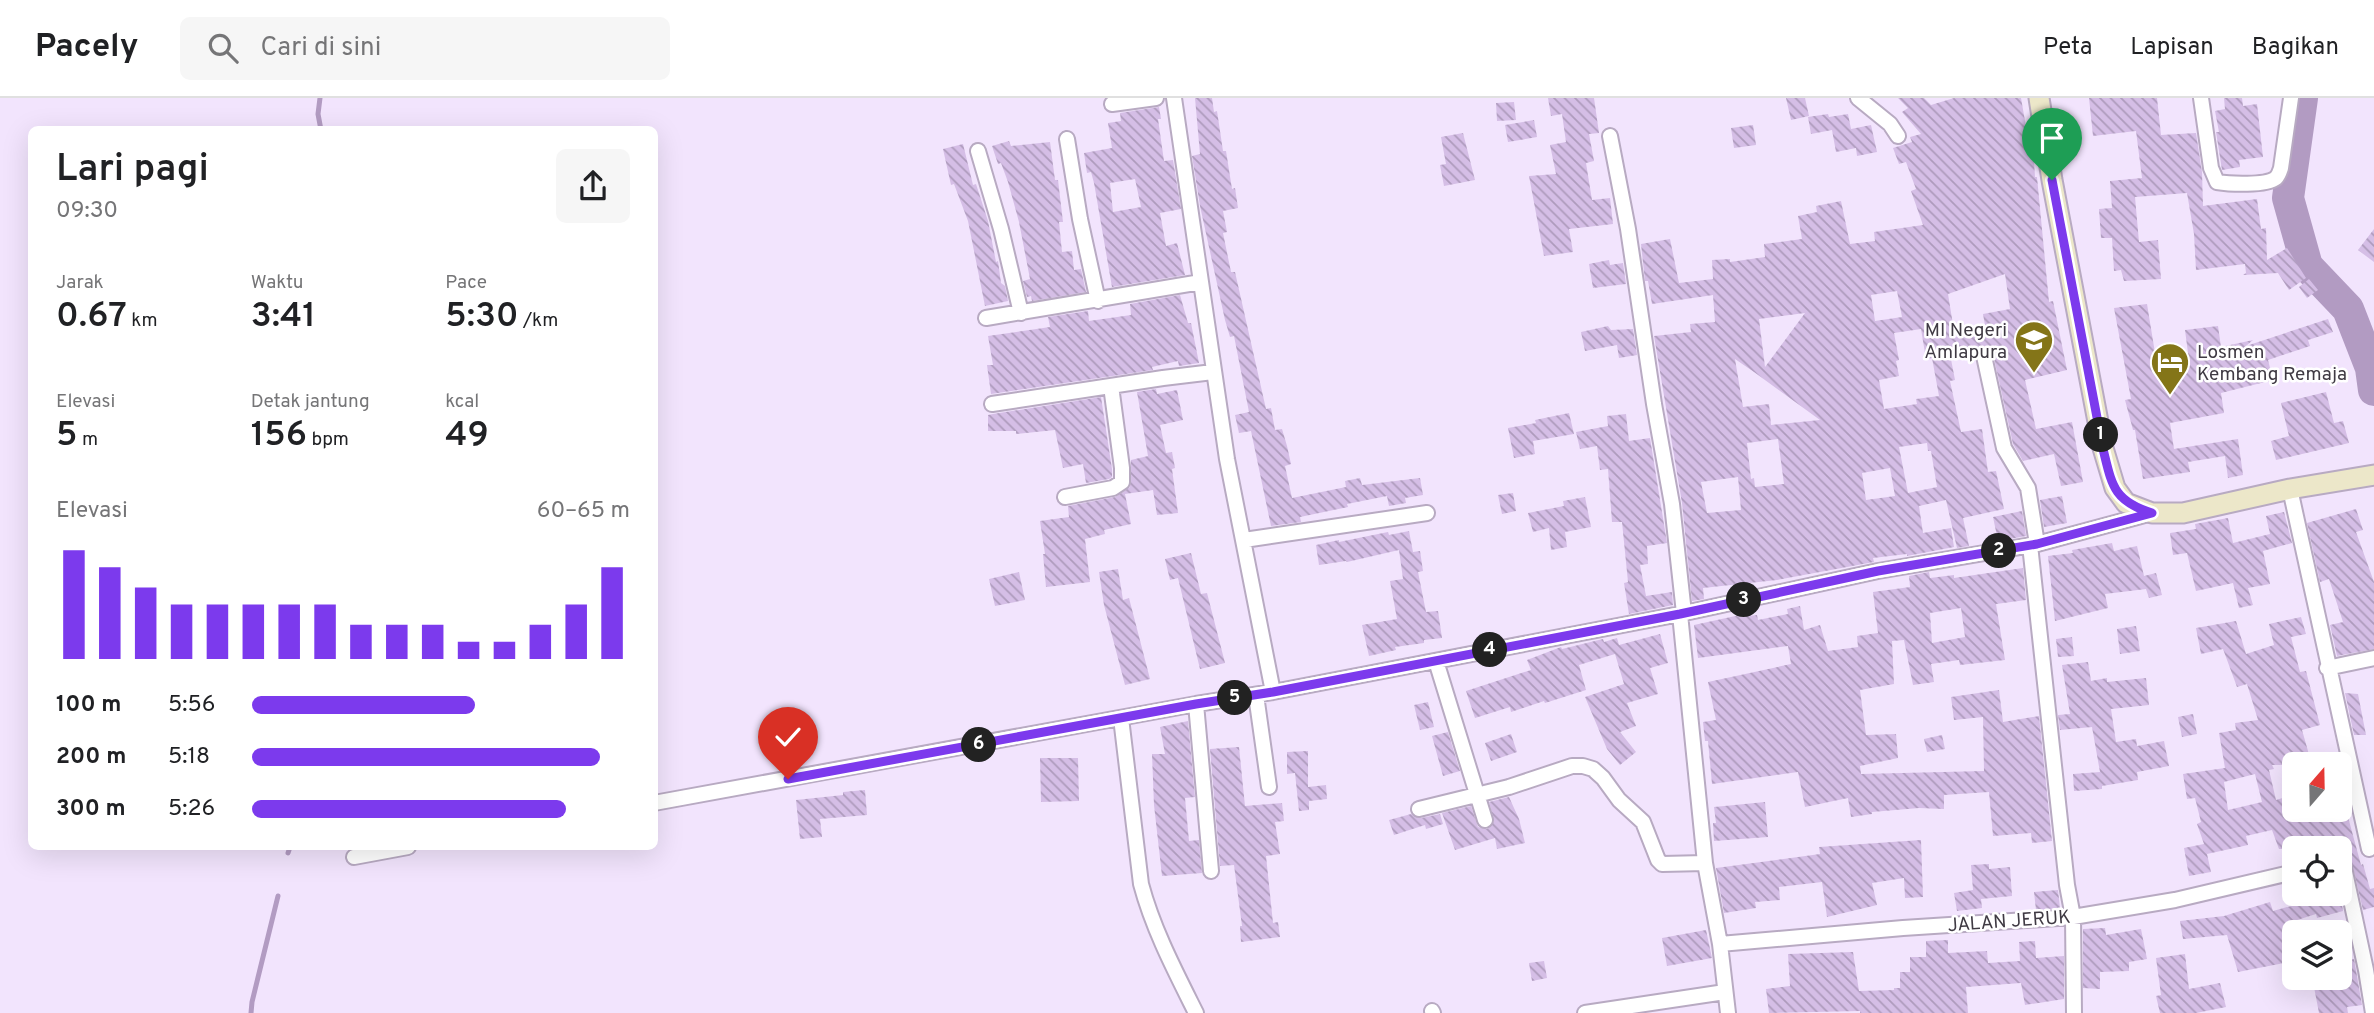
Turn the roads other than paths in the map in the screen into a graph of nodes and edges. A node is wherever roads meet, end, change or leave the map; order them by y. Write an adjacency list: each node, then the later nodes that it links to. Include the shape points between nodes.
1 (1156, 98): 7 (street)
2 (1174, 98): 12 (street)
3 (1858, 98): 9 (street)
4 (2039, 98): 24 (main road, via 2108,467 2126,503)
5 (2201, 98): 6 (street, via 2211,168 2217,182 2228,184 2257,183 2278,176)
6 (2291, 98)
7 (1112, 104)
8 (1610, 136): 27 (street, via 1672,504)
9 (1898, 136)
10 (1067, 139): 13 (street)
11 (978, 151): 14 (street)
12 (1200, 282): 13 (street); 17 (street)
13 (1098, 301): 14 (street)
14 (1021, 313): 15 (street)
15 (986, 318)
16 (1984, 356): 26 (street, via 2004,448 2028,488)
17 (1213, 372): 18 (street); 25 (street)
18 (1111, 386): 19 (street); 22 (street, via 1122,482 1113,488)
19 (992, 404)
20 (2374, 475): 21 (main road)
21 (2290, 489): 24 (main road, via 2183,513); 30 (street)
22 (1065, 497)
23 (1427, 513): 25 (street)
24 (2152, 513): 26 (street)
25 (1244, 540): 31 (street)
26 (2034, 545): 27 (street, via 1878,571); 48 (street)
27 (1682, 613): 29 (street); 44 (street)
28 (2374, 658): 30 (street)
29 (1436, 661): 31 (street); 36 (street)
30 (2328, 668): 40 (street)
31 (1273, 692): 32 (street)
32 (1256, 695): 33 (street); 35 (street)
33 (1196, 704): 34 (street); 45 (street)
34 (1121, 718): 37 (street); 51 (street, via 1146,904)
35 (1269, 787)
36 (1475, 794): 38 (street); 39 (street); 44 (street, via 1583,766 1603,778 1643,822 1662,864)
37 (658, 802)
38 (1419, 808)
39 (1485, 820)
40 (2372, 849): 42 (street)
41 (392, 850): 43 (street)
42 (2352, 855)
43 (354, 857)
44 (1705, 863): 49 (street)
45 (1211, 871)
46 (2282, 875): 48 (street, JALAN JERUK, via 2175,900)
47 (2352, 906): 55 (street)
48 (2073, 917): 49 (street, JALAN JERUK); 54 (street)
49 (1720, 944): 50 (street)
50 (1726, 992): 52 (street); 53 (street)
51 (1196, 1013)
52 (1586, 1013)
53 (1728, 1013)
54 (2074, 1013)
55 (2373, 1013)

